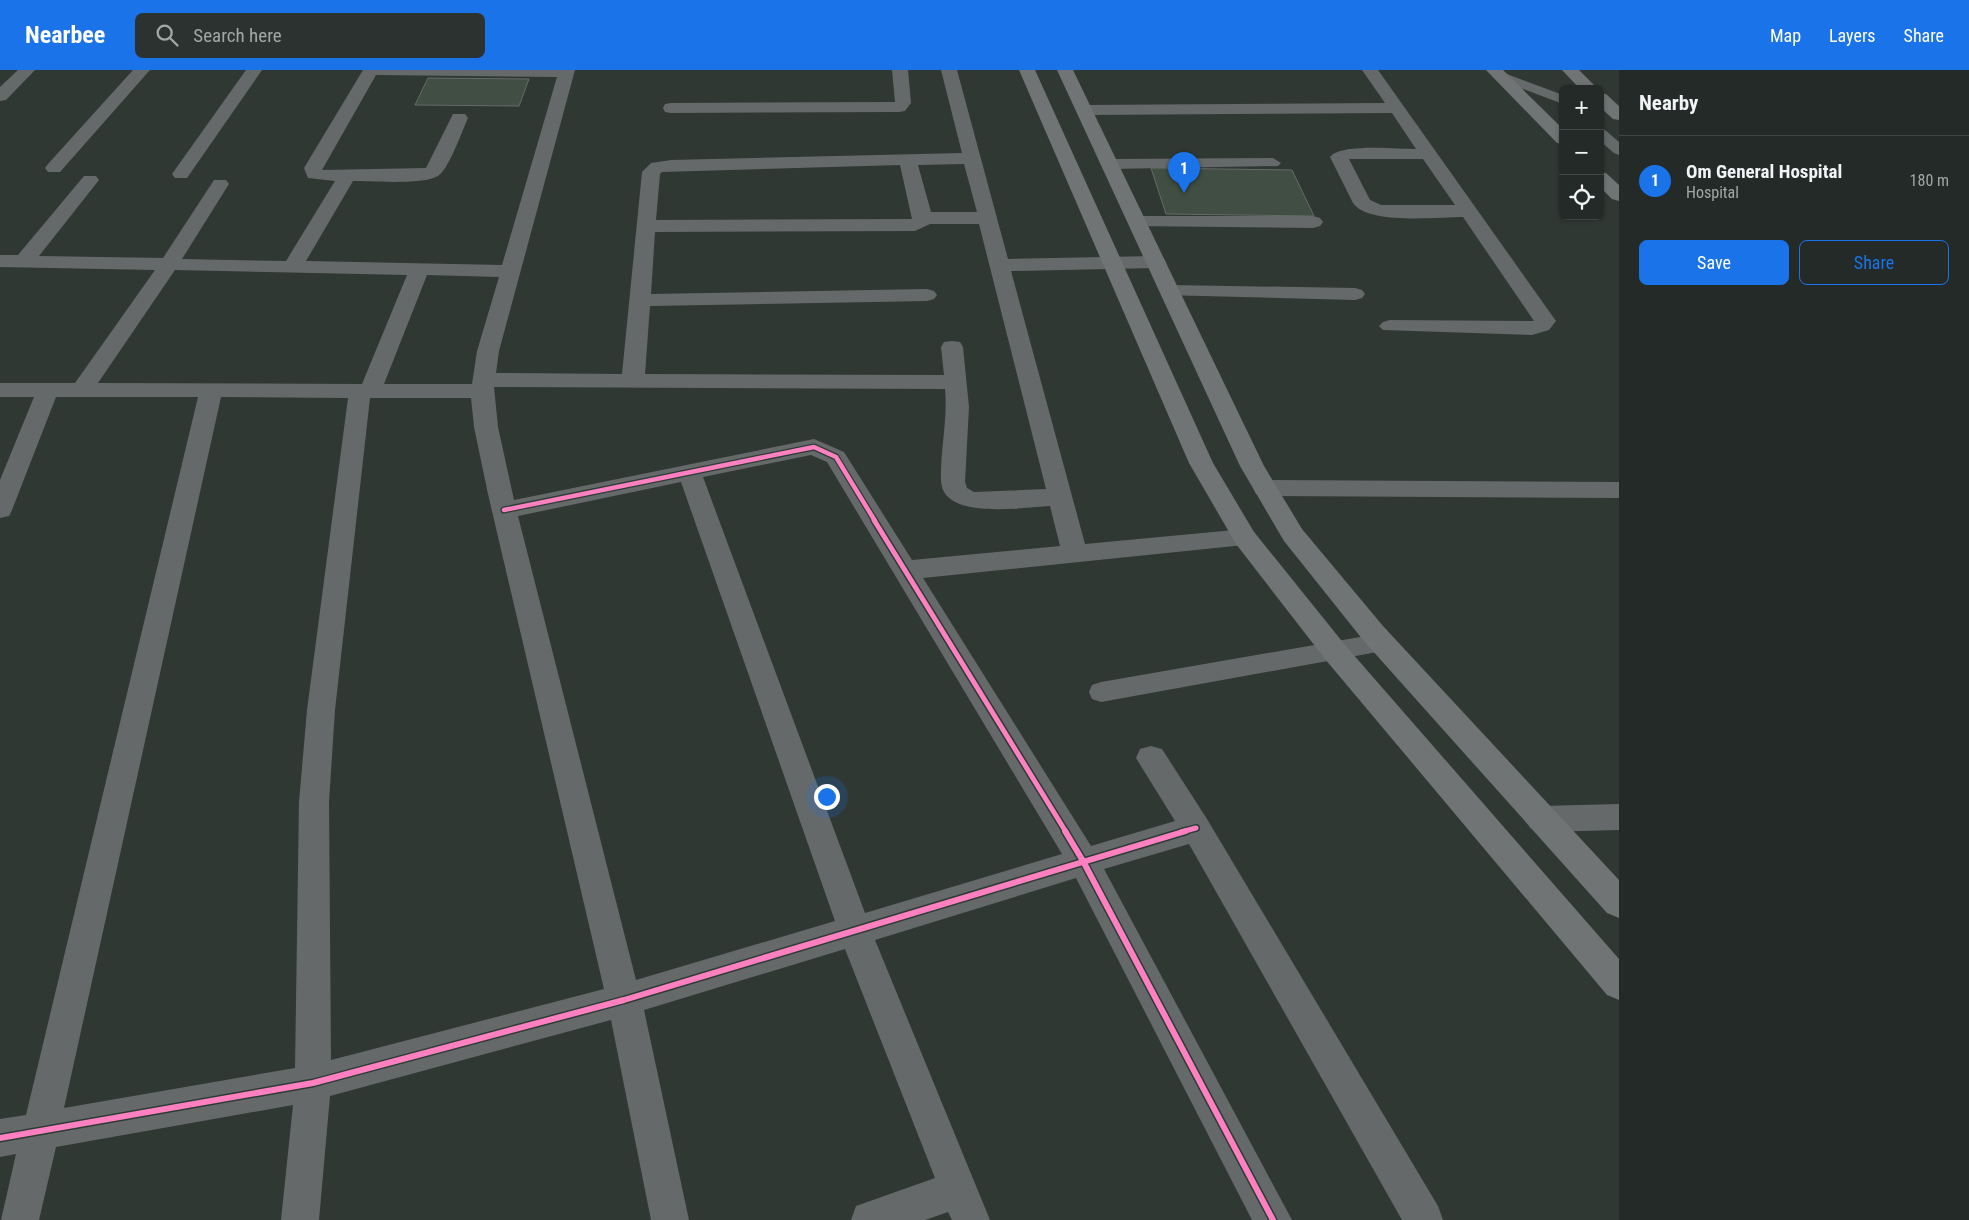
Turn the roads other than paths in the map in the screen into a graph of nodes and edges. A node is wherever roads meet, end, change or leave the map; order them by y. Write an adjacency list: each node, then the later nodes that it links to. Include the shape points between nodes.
1 (27, 70): 15 (street)
2 (142, 70): 30 (street)
3 (254, 70): 31 (street)
4 (371, 70): 11 (street); 32 (street, via 314,168 314,174)
5 (900, 70): 17 (street, via 903,104 899,107)
6 (949, 70): 26 (street)
7 (1027, 70): 47 (street)
8 (1065, 70): 19 (street)
9 (1370, 70): 18 (street)
10 (1554, 70): 14 (street)
11 (567, 71): 51 (street)
12 (1496, 73): 13 (lane); 22 (street)
13 (1560, 85)
14 (1569, 85)
15 (0, 96)
16 (1604, 102): 20 (street)
17 (672, 108)
18 (1395, 108): 19 (street); 25 (street)
19 (1085, 110): 29 (street)
20 (1619, 115)
21 (459, 118): 32 (street, via 432,172 422,175)
22 (1559, 135)
23 (1604, 137): 24 (lane)
24 (1619, 150)
25 (1427, 154): 37 (street); 37 (street, via 1346,154 1339,157 1362,203 1369,208)
26 (972, 158): 27 (street); 39 (street)
27 (908, 160): 38 (street); 42 (street, via 656,167 651,172)
28 (1273, 163): 29 (lane)
29 (1110, 164): 40 (street)
30 (54, 168)
31 (181, 174)
32 (347, 176): 49 (street)
33 (90, 180): 44 (street)
34 (1604, 181): 36 (street)
35 (220, 184): 46 (street)
36 (1619, 195)
37 (1467, 211): 56 (street, via 1545,322 1532,328)
38 (923, 218): 39 (street); 42 (street, via 915,225)
39 (988, 218): 48 (street)
40 (1138, 222): 41 (street); 45 (street)
41 (1313, 222)
42 (646, 226): 55 (street)
43 (0, 261): 44 (street)
44 (24, 261): 46 (street)
45 (1156, 262): 47 (street); 52 (street)
46 (169, 264): 49 (street); 63 (street)
47 (1113, 264): 48 (street); 72 (street, via 1201,463)
48 (1000, 265): 69 (street)
49 (293, 266): 50 (street)
50 (420, 269): 51 (street); 65 (street)
51 (512, 270): 60 (street, via 488,351)
52 (1170, 291): 53 (street); 67 (street)
53 (1354, 294)
54 (927, 295): 55 (street)
55 (640, 300): 58 (street)
56 (1390, 326)
57 (952, 347): 59 (street)
58 (633, 380): 59 (street); 60 (street)
59 (957, 382): 69 (street, via 953,482 960,498)
60 (483, 386): 65 (street); 71 (street, via 486,427)
61 (0, 390): 62 (street)
62 (48, 390): 63 (street); 70 (street)
63 (82, 390): 64 (street)
64 (211, 390): 65 (street); 88 (street)
65 (365, 391): 87 (street, via 321,710 314,802)
66 (689, 471): 71 (street); 74 (street, via 814,447 827,452 836,457); 84 (street)
67 (1265, 488): 68 (street); 75 (street, via 1293,535)
68 (1619, 490)
69 (1060, 496): 73 (street)
70 (0, 510)
71 (504, 510): 86 (street)
72 (1245, 538): 73 (street); 76 (street)
73 (1075, 554): 74 (street)
74 (905, 570): 82 (street)
75 (1383, 642): 76 (lane); 80 (street)
76 (1335, 652): 77 (lane); 85 (street)
77 (1101, 692)
78 (1151, 758): 81 (street)
79 (1619, 817): 80 (street)
80 (1541, 819): 83 (street)
81 (1196, 828): 82 (street); 96 (street)
82 (1083, 862): 84 (street); 95 (street)
83 (1619, 903)
84 (855, 931): 86 (street); 90 (street)
85 (1619, 984)
86 (624, 1000): 87 (street); 93 (street)
87 (313, 1083): 88 (street); 92 (street)
88 (40, 1131): 89 (street); 91 (street)
89 (0, 1138)
90 (965, 1205): 94 (street)
91 (20, 1220)
92 (300, 1220)
93 (670, 1220)
94 (870, 1220)
95 (1273, 1220)
96 (1424, 1220)

